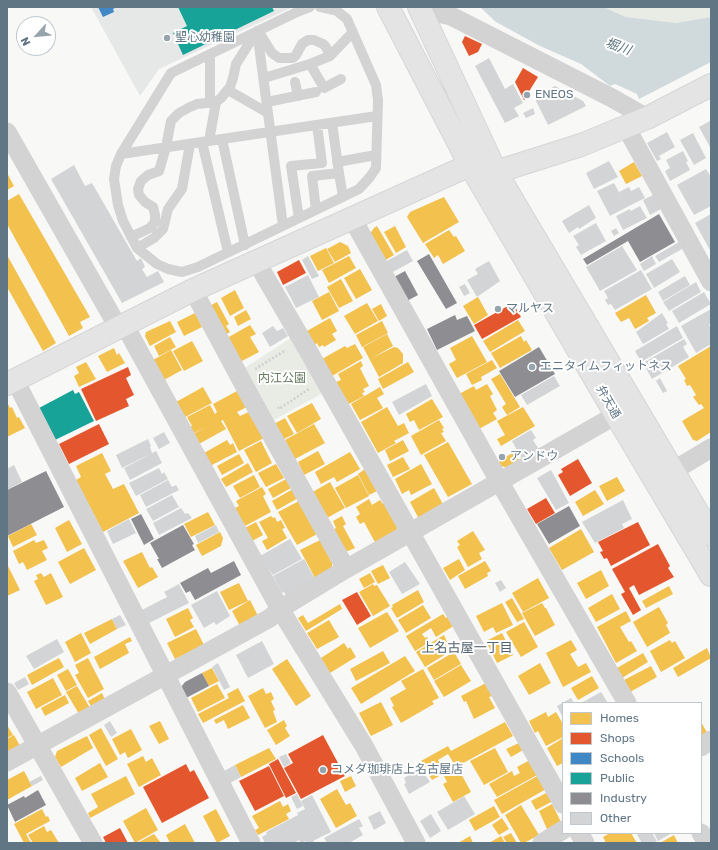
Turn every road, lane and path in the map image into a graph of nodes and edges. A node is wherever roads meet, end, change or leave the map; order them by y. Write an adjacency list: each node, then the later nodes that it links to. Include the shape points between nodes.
1 (310, 7): 5 (lane)
2 (320, 7): 6 (lane, via 337,10 347,19)
3 (388, 7): 34 (street, 弁天通)
4 (419, 8): 21 (street, via 452,16); 35 (street, 弁天通)
5 (258, 31): 7 (lane); 8 (lane, via 272,53 280,58 293,58 302,44 308,40 323,44); 10 (lane); 14 (lane, via 236,64)
6 (353, 32): 8 (lane); 20 (lane, via 376,85)
7 (210, 54): 17 (lane); 31 (lane, via 171,73)
8 (330, 56): 9 (lane)
9 (310, 64): 10 (lane); 11 (lane, via 324,88)
10 (264, 78): 18 (lane)
11 (341, 79)
12 (295, 82): 16 (lane)
13 (711, 85): 21 (street)
14 (228, 90): 17 (lane, via 222,98); 19 (lane)
15 (316, 92): 16 (lane)
16 (298, 96): 18 (lane)
17 (213, 102): 28 (lane); 30 (lane, via 197,104 178,113 171,121)
18 (267, 102): 19 (lane)
19 (268, 113): 26 (lane)
20 (378, 116): 22 (lane); 32 (lane)
21 (647, 118): 24 (street)
22 (332, 123): 23 (lane); 33 (lane)
23 (317, 125): 26 (lane); 39 (lane, via 322,164 291,166)
24 (626, 126): 35 (street, via 581,145); 46 (street)
25 (7, 132): 48 (street)
26 (271, 132): 27 (lane); 41 (lane)
27 (222, 139): 28 (lane); 45 (lane)
28 (206, 141): 29 (lane); 44 (lane)
29 (190, 144): 30 (lane); 43 (lane, via 182,189 168,209 163,229)
30 (166, 147): 31 (lane); 42 (lane, via 159,171 141,181 138,189 145,202 153,207 155,222 150,228)
31 (121, 154): 42 (lane, via 116,166 115,191 121,216)
32 (376, 155): 33 (lane); 37 (lane, via 376,168 370,178 359,189)
33 (337, 162): 36 (lane)
34 (470, 165): 35 (street); 40 (street); 54 (street, 弁天通)
35 (496, 172): 56 (street, 弁天通)
36 (339, 173): 37 (lane); 38 (lane, via 312,176)
37 (343, 197): 38 (lane)
38 (316, 210): 39 (lane)
39 (299, 218): 41 (lane)
40 (352, 218): 45 (street); 57 (street)
41 (283, 226): 45 (lane)
42 (131, 237): 43 (lane)
43 (137, 248): 44 (lane, via 157,264 182,272)
44 (228, 252): 45 (lane)
45 (250, 253): 47 (street); 58 (street)
46 (711, 282)
47 (193, 290): 48 (street); 60 (street)
48 (121, 326): 51 (street); 62 (street)
49 (289, 355): 50 (path, via 286,350)
50 (253, 370)
51 (11, 382): 63 (street)
52 (306, 384): 53 (path, via 310,390 279,409)
53 (275, 403)
54 (616, 415): 57 (street); 61 (street, 弁天通)
55 (711, 448): 56 (street)
56 (673, 471): 59 (street, 弁天通)
57 (499, 481): 58 (street); 65 (street)
58 (411, 532): 60 (street); 70 (street)
59 (711, 535)
60 (346, 569): 62 (street)
61 (711, 575)
62 (280, 609): 63 (street, via 270,618); 76 (street, via 364,746)
63 (165, 675): 67 (street); 75 (street)
64 (7, 692): 67 (street)
65 (627, 702)
66 (711, 740): 68 (street)
67 (38, 744): 69 (street); 74 (street)
68 (702, 746)
69 (7, 762)
70 (562, 802)
71 (562, 831): 77 (street)
72 (580, 834): 78 (street)
73 (702, 834): 79 (street)
74 (93, 843)
75 (251, 843)
76 (416, 843)
77 (542, 843)
78 (585, 843)
79 (707, 843)

